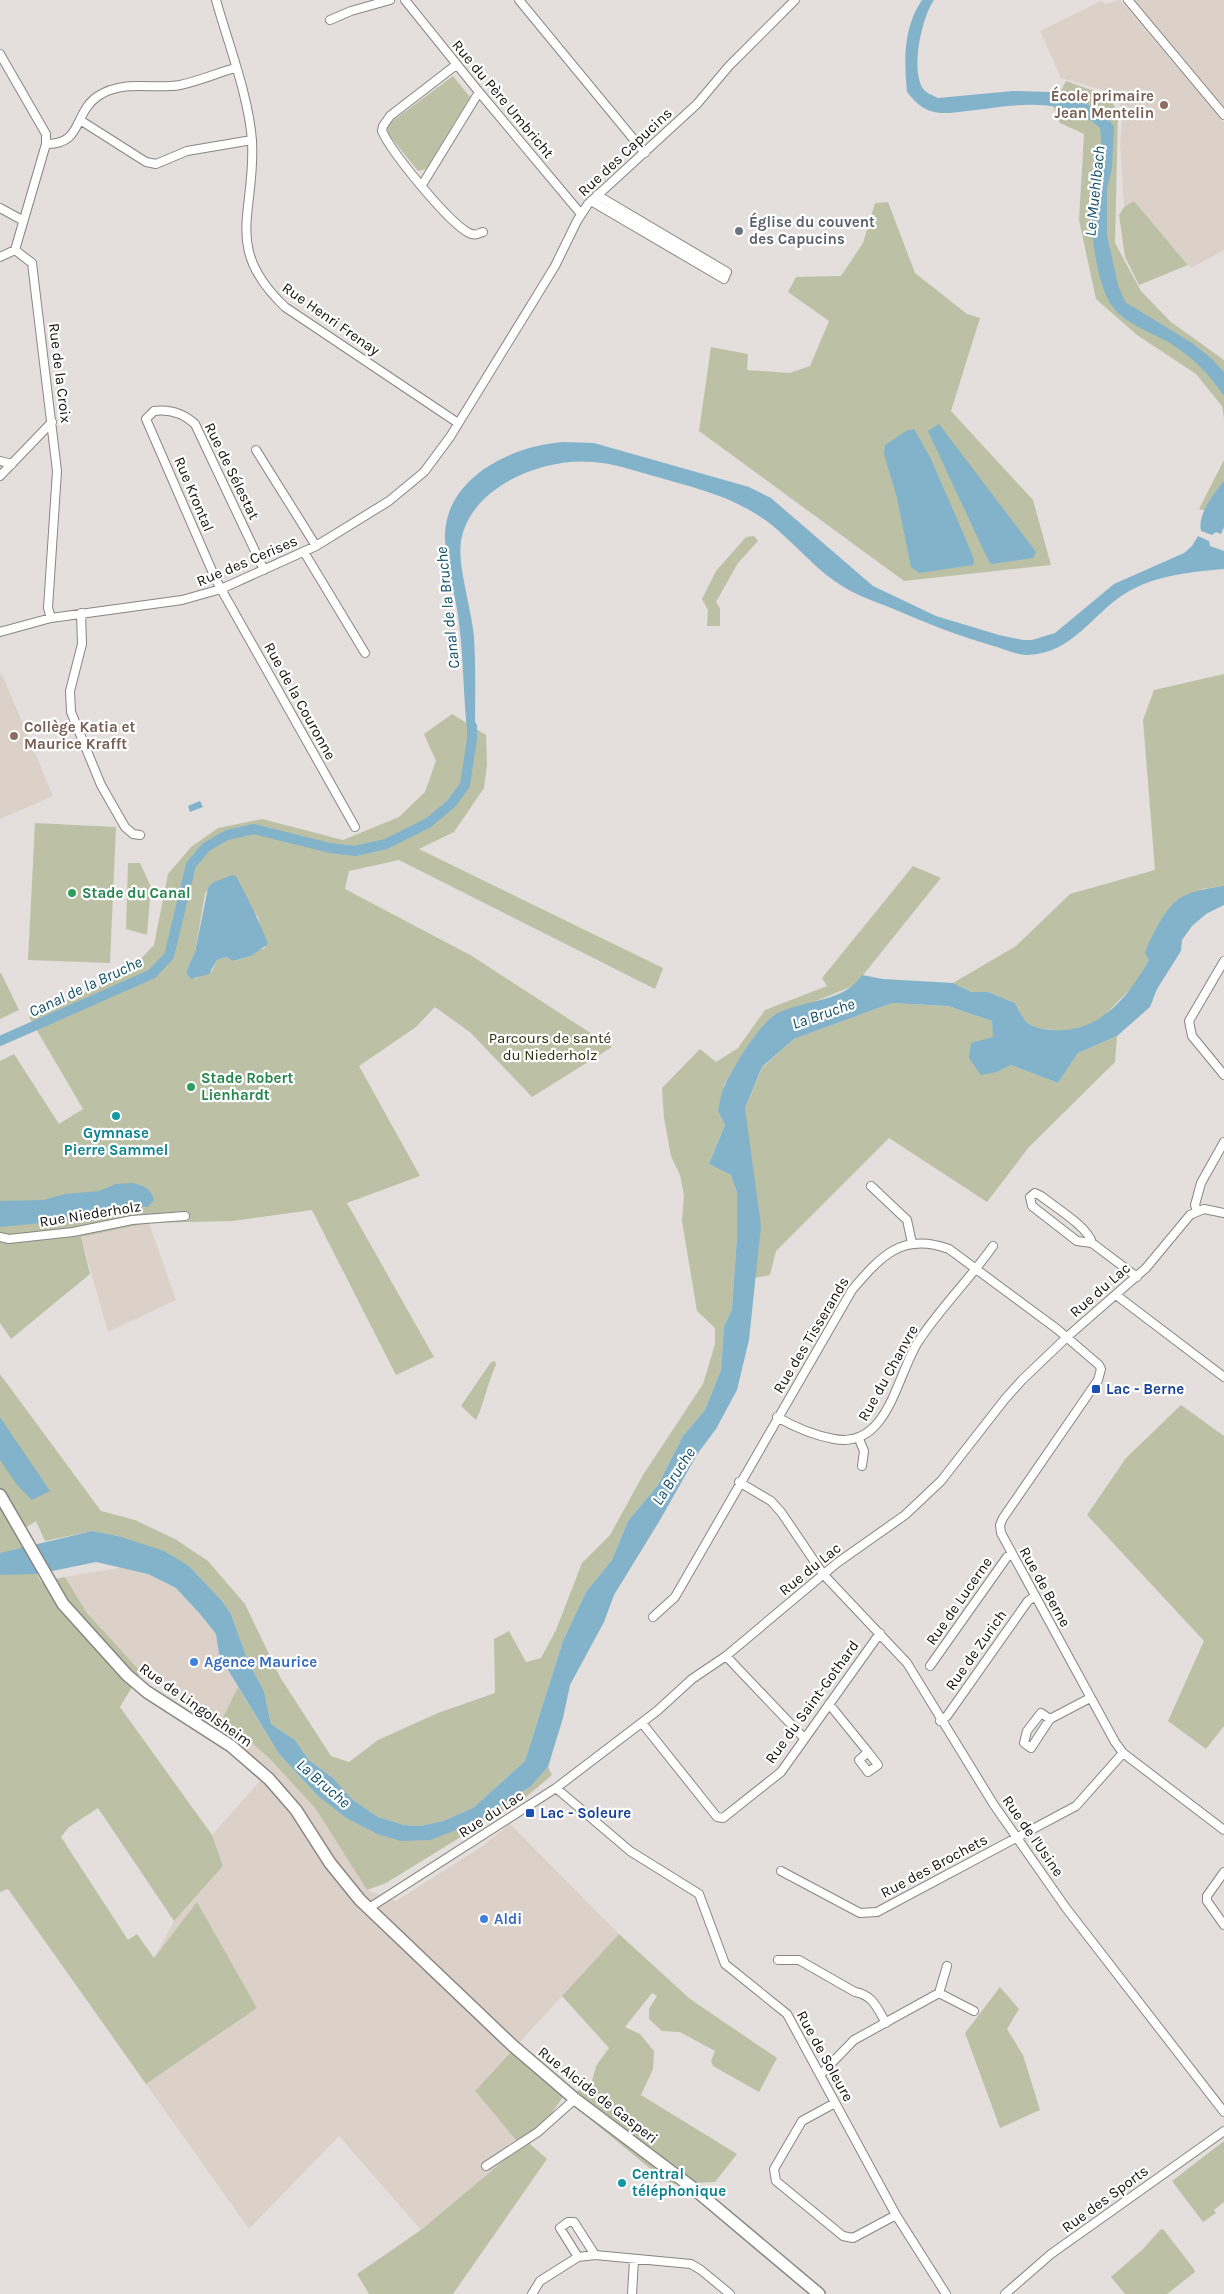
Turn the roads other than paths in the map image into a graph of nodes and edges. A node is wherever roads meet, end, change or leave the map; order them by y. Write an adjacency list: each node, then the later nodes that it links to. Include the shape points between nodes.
1 (216, 0): 10 (street, Rue Henri Frenay)
2 (390, 0): 7 (street)
3 (405, 0): 9 (street, Rue du Père Umbricht)
4 (519, 0): 16 (street)
5 (795, 0): 16 (street, Rue des Capucins)
6 (1128, 0): 12 (street)
7 (330, 20)
8 (1, 61): 15 (street, via 46,134)
9 (456, 65): 11 (street, Rue du Père Umbricht); 17 (street, via 390,116 382,126 385,138)
10 (235, 68): 13 (street, via 179,85 137,84 116,88 88,104); 14 (street, Rue Henri Frenay)
11 (478, 92): 17 (street); 21 (street, Rue du Père Umbricht)
12 (1224, 115)
13 (80, 120): 14 (street, via 146,162 156,164 187,151); 15 (street, via 71,136 60,144)
14 (252, 140): 28 (street, Rue Henri Frenay, via 251,183 245,222 255,273 268,291 284,307)
15 (46, 144): 22 (street)
16 (645, 153): 18 (street, Rue des Capucins)
17 (422, 185): 23 (street, via 461,228 476,235)
18 (598, 194): 19 (street, Rue des Capucins); 19 (street, via 727,272 724,279)
19 (591, 202): 21 (street, Rue des Capucins)
20 (0, 208): 22 (street)
21 (581, 214): 28 (street, Rue des Capucins, via 555,266)
22 (22, 220): 24 (street)
23 (483, 232)
24 (15, 250): 25 (street); 27 (street, Rue de la Croix, via 32,263)
25 (0, 258)
26 (154, 410): 35 (street, Rue de Sélestat, via 186,416 195,424); 36 (street, Rue Krontal, via 146,419)
27 (52, 422): 31 (street); 38 (street, Rue de la Croix, via 57,494 48,608)
28 (458, 423): 33 (street, Rue des Cerises, via 431,464 411,485)
29 (256, 450): 33 (street)
30 (0, 460): 31 (street)
31 (12, 464): 32 (street)
32 (0, 476)
33 (316, 546): 34 (street, Rue des Cerises)
34 (304, 552): 35 (street, Rue des Cerises); 40 (street)
35 (264, 570): 36 (street, Rue des Cerises)
36 (221, 589): 37 (street, Rue des Cerises, via 182,600); 41 (street, Rue de la Couronne)
37 (81, 613): 38 (street, Rue des Cerises); 42 (street, via 82,644 70,691 71,712 101,785 128,831)
38 (51, 618): 39 (street, Rue des Cerises)
39 (0, 632)
40 (365, 653)
41 (355, 827)
42 (140, 836)
43 (1224, 961): 44 (street, via 1189,1021 1192,1036)
44 (1224, 1075)
45 (1224, 1142): 47 (street, via 1201,1183 1194,1205)
46 (870, 1186): 51 (street, via 907,1220)
47 (1197, 1210): 48 (street); 55 (street, Rue du Lac)
48 (1224, 1213)
49 (185, 1216): 50 (street, Rue Niederholz, via 132,1220 73,1232)
50 (0, 1238)
51 (912, 1242): 54 (street, Rue des Tisserands, via 931,1242 949,1248); 59 (street, Rue des Tisserands, via 880,1259 852,1290)
52 (1092, 1243): 52 (street, via 1078,1241 1032,1206 1030,1197 1036,1193 1041,1196 1083,1229); 55 (street)
53 (993, 1246): 54 (street, Rue du Chanvre)
54 (977, 1269): 57 (street, Rue des Tisserands); 60 (street, Rue du Chanvre, via 917,1344 880,1420 870,1433)
55 (1137, 1277): 56 (street, Rue du Lac)
56 (1116, 1295): 57 (street, Rue du Lac); 58 (street)
57 (1067, 1337): 64 (street, Rue de Berne, via 1096,1361 1100,1374 1003,1518 1001,1533); 65 (street, Rue du Lac, via 1005,1399 928,1494 905,1515)
58 (1224, 1377)
59 (778, 1417): 60 (street, Rue du Chanvre, via 814,1435 846,1441); 62 (street, Rue des Tisserands)
60 (859, 1439): 61 (street, Rue du Chanvre, via 864,1451)
61 (862, 1466)
62 (739, 1482): 65 (street, Rue de l'Usine, via 770,1501 781,1512); 67 (street, Rue des Tisserands, via 675,1597)
63 (0, 1495): 84 (main road, Rue de Lingolsheim, via 53,1589 72,1616 136,1683 231,1746 273,1783 296,1810 339,1875)
64 (1012, 1554): 66 (street, Rue de Berne); 70 (street, Rue de Lucerne)
65 (823, 1574): 68 (street, Rue de l'Usine); 69 (street, Rue du Lac)
66 (1035, 1596): 71 (street, Rue de Berne); 74 (street, Rue de Zurich, via 1028,1601 947,1716)
67 (654, 1617)
68 (880, 1633): 72 (street, Rue du Saint-Gothard); 74 (street, Rue de l'Usine, via 907,1663)
69 (726, 1656): 75 (street, Rue du Lac, via 692,1679); 76 (street)
70 (930, 1666)
71 (1090, 1698): 73 (street); 78 (street, Rue de Berne)
72 (829, 1704): 76 (street, Rue du Saint-Gothard); 77 (street)
73 (1050, 1719)
74 (940, 1720): 81 (street, Rue de l'Usine)
75 (642, 1723): 76 (street, Rue du Saint-Gothard, via 717,1817 723,1818 782,1772); 79 (street, Rue du Lac)
76 (804, 1738)
77 (868, 1752)
78 (1123, 1753): 80 (street, Rue de Berne); 81 (street, Rue des Brochets, via 1076,1806)
79 (556, 1788): 84 (street, Rue du Lac); 91 (street, Rue de Soleure, via 630,1851 699,1894 725,1964 787,2014)
80 (1224, 1830)
81 (1018, 1837): 82 (street, Rue des Brochets, via 877,1912 860,1913); 94 (street, Rue de l'Usine, via 1066,1908)
82 (781, 1870)
83 (1224, 1872): 85 (street, via 1207,1896)
84 (369, 1908): 92 (main road, Rue Alcide de Gasperi, via 498,2032)
85 (1224, 1925)
86 (778, 1960): 90 (street, via 798,1960 872,1998)
87 (947, 1966): 88 (street)
88 (939, 1993): 89 (street); 90 (street)
89 (974, 2011)
90 (886, 2023): 91 (street, via 854,2040)
91 (821, 2074): 93 (street, Rue de Soleure)
92 (575, 2098): 96 (street, via 538,2132); 104 (main road, Rue Alcide de Gasperi, via 693,2188)
93 (835, 2103): 97 (street, Rue de Soleure); 97 (street, via 802,2121 774,2169 776,2181 844,2236 853,2238)
94 (1224, 2112)
95 (1224, 2131): 106 (street, Rue des Sports, via 1051,2254)
96 (486, 2166)
97 (896, 2215): 105 (street, Rue de Soleure)
98 (595, 2255): 99 (street); 99 (street, via 574,2222 568,2222 560,2228); 100 (street)
99 (578, 2257): 101 (street, via 540,2281)
100 (634, 2260): 102 (street); 103 (street, via 691,2264)
101 (532, 2294)
102 (632, 2294)
103 (730, 2294)
104 (819, 2294)
105 (946, 2294)
106 (1005, 2294)

